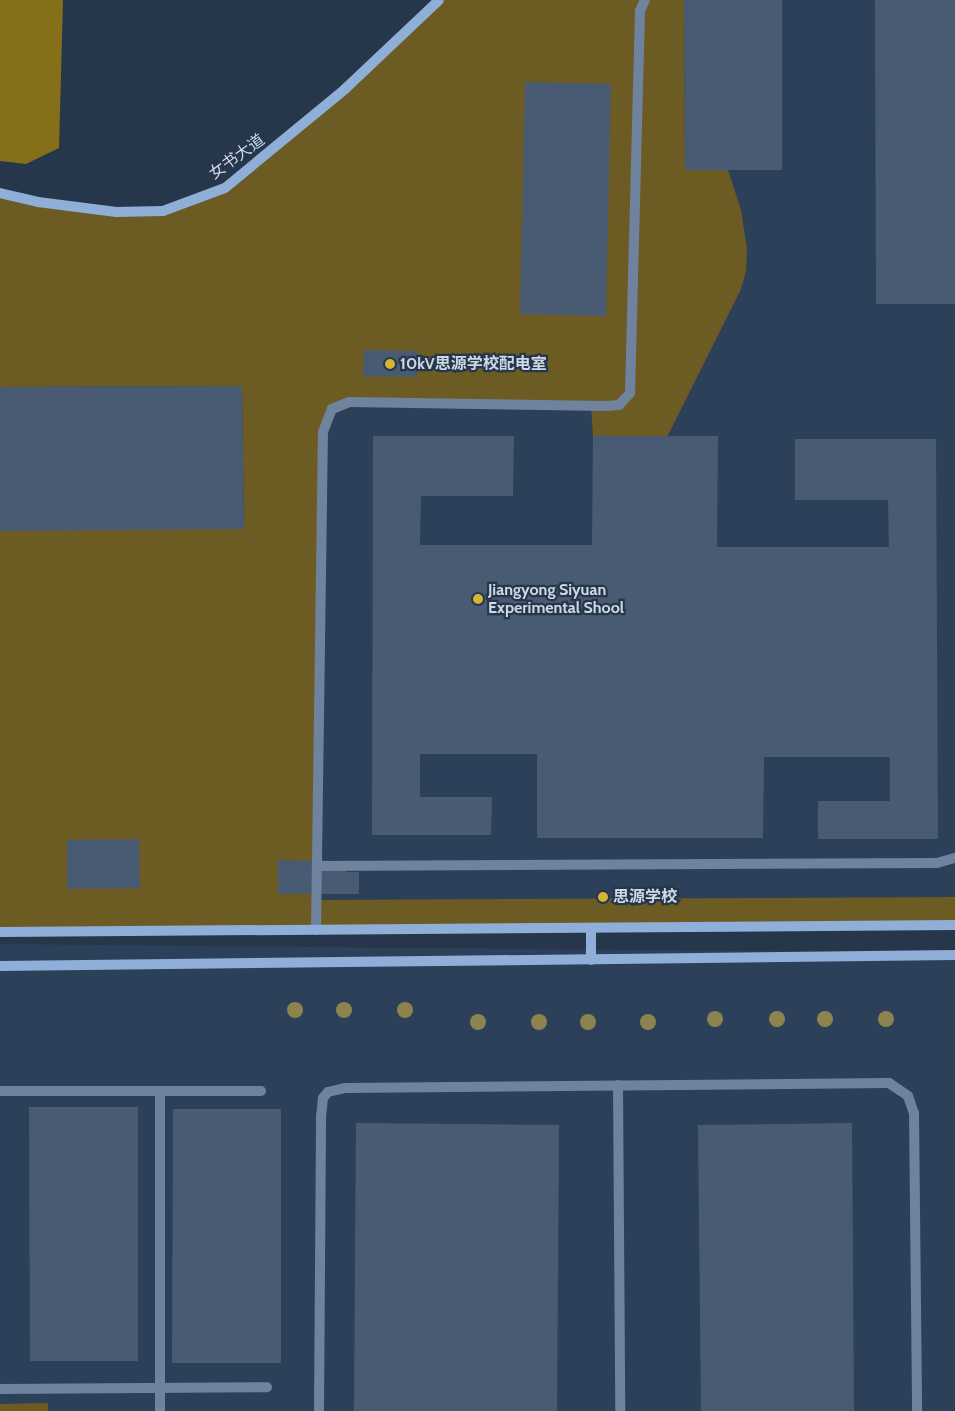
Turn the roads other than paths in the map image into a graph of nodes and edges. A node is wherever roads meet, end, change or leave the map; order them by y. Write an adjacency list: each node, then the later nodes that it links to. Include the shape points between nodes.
1 (439, 0): 3 (main road, 女书大道, via 346,89 225,188 163,211 116,212 38,202)
2 (645, 0): 5 (lane, via 640,11 630,393 619,405 606,406 349,402 332,409 323,432)
3 (0, 193)
4 (955, 858): 5 (lane, via 938,863)
5 (318, 866): 8 (lane)
6 (955, 925): 7 (main road)
7 (591, 928): 8 (main road); 11 (main road)
8 (316, 930): 9 (main road)
9 (0, 932)
10 (955, 956): 11 (main road)
11 (591, 960): 12 (main road)
12 (0, 966)
13 (618, 1085): 21 (lane, via 346,1088 328,1092 323,1098 320,1117); 22 (lane); 23 (lane, via 889,1083 908,1096 914,1113)
14 (0, 1091): 15 (lane)
15 (160, 1092): 16 (lane); 18 (lane)
16 (262, 1092)
17 (267, 1387): 18 (lane)
18 (160, 1388): 19 (lane); 20 (lane)
19 (0, 1389)
20 (160, 1411)
21 (319, 1411)
22 (620, 1411)
23 (917, 1411)

